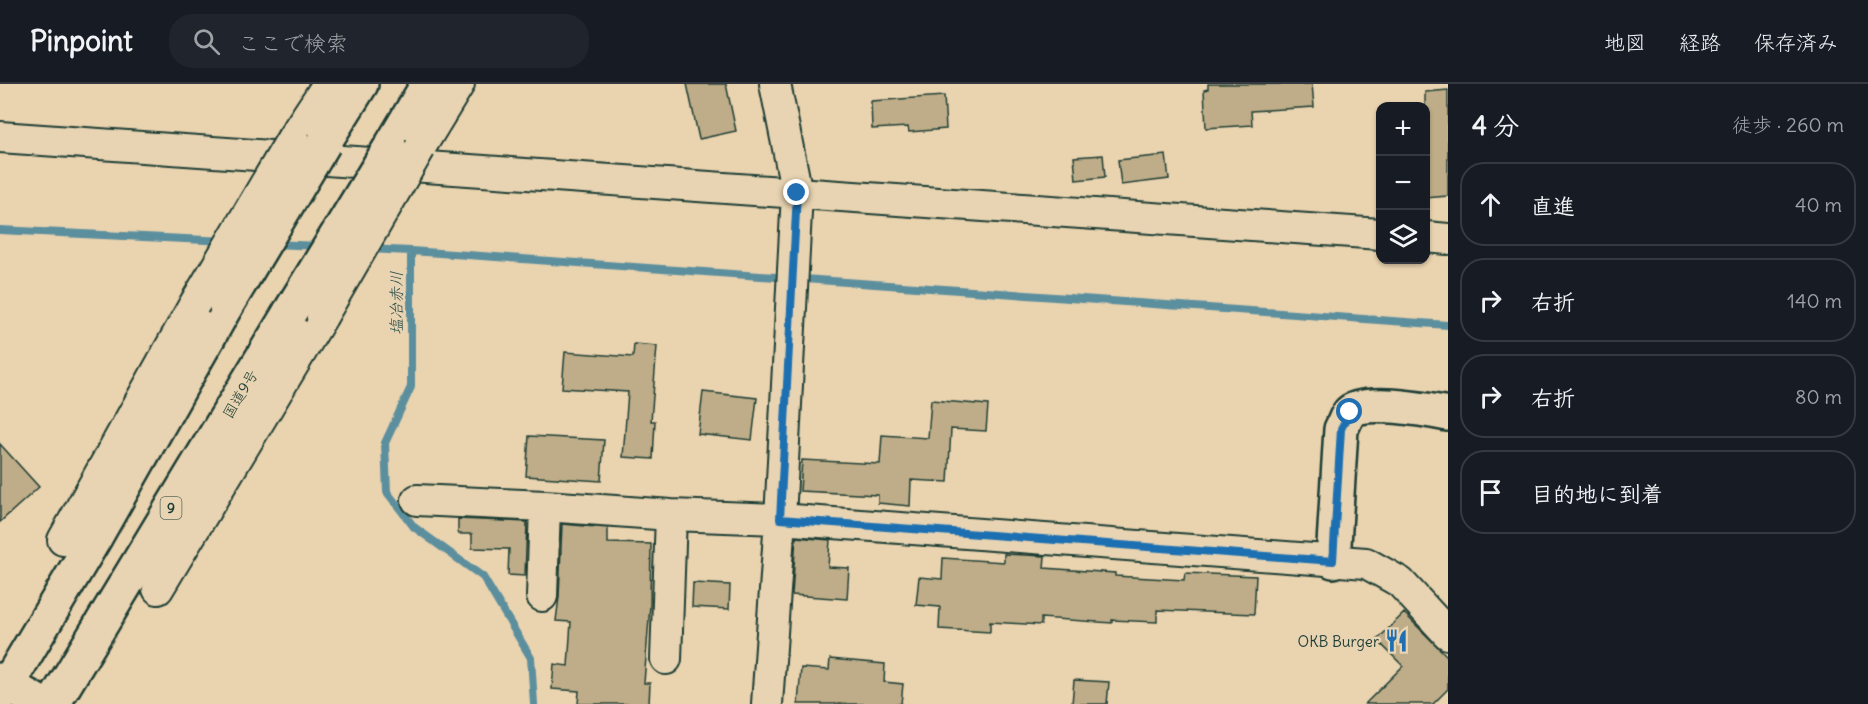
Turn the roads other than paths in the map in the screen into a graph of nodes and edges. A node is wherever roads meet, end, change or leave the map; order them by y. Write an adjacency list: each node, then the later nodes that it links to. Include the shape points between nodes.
1 (328, 84): 7 (street)
2 (361, 84): 7 (main road)
3 (428, 84): 8 (main road, 国道9号 / 9)
4 (459, 84): 8 (street)
5 (775, 84): 9 (street)
6 (0, 137): 9 (street)
7 (309, 140): 16 (street, bridge, via 194,305); 21 (main road, bridge, via 226,306)
8 (405, 148): 14 (street, bridge, via 322,317); 15 (main road, 国道9号 / 9, bridge, via 290,312)
9 (797, 193): 10 (street); 20 (street)
10 (1376, 234)
11 (1430, 237): 12 (street)
12 (1448, 238)
13 (1448, 414): 23 (main road, via 1365,405 1350,412 1341,429)
14 (254, 430): 15 (street); 24 (street)
15 (208, 447): 30 (main road, 国道9号 / 9)
16 (98, 478): 21 (street); 22 (street)
17 (417, 500): 18 (street)
18 (545, 506): 19 (street); 25 (street)
19 (671, 515): 20 (street); 27 (street)
20 (780, 519): 23 (street); 31 (street)
21 (96, 536): 28 (main road)
22 (63, 540)
23 (1333, 561): 26 (street, via 1366,563 1400,582)
24 (158, 589)
25 (542, 596)
26 (1448, 634)
27 (666, 659)
28 (2, 687): 29 (main road)
29 (41, 704)
30 (53, 704)
31 (767, 704)

